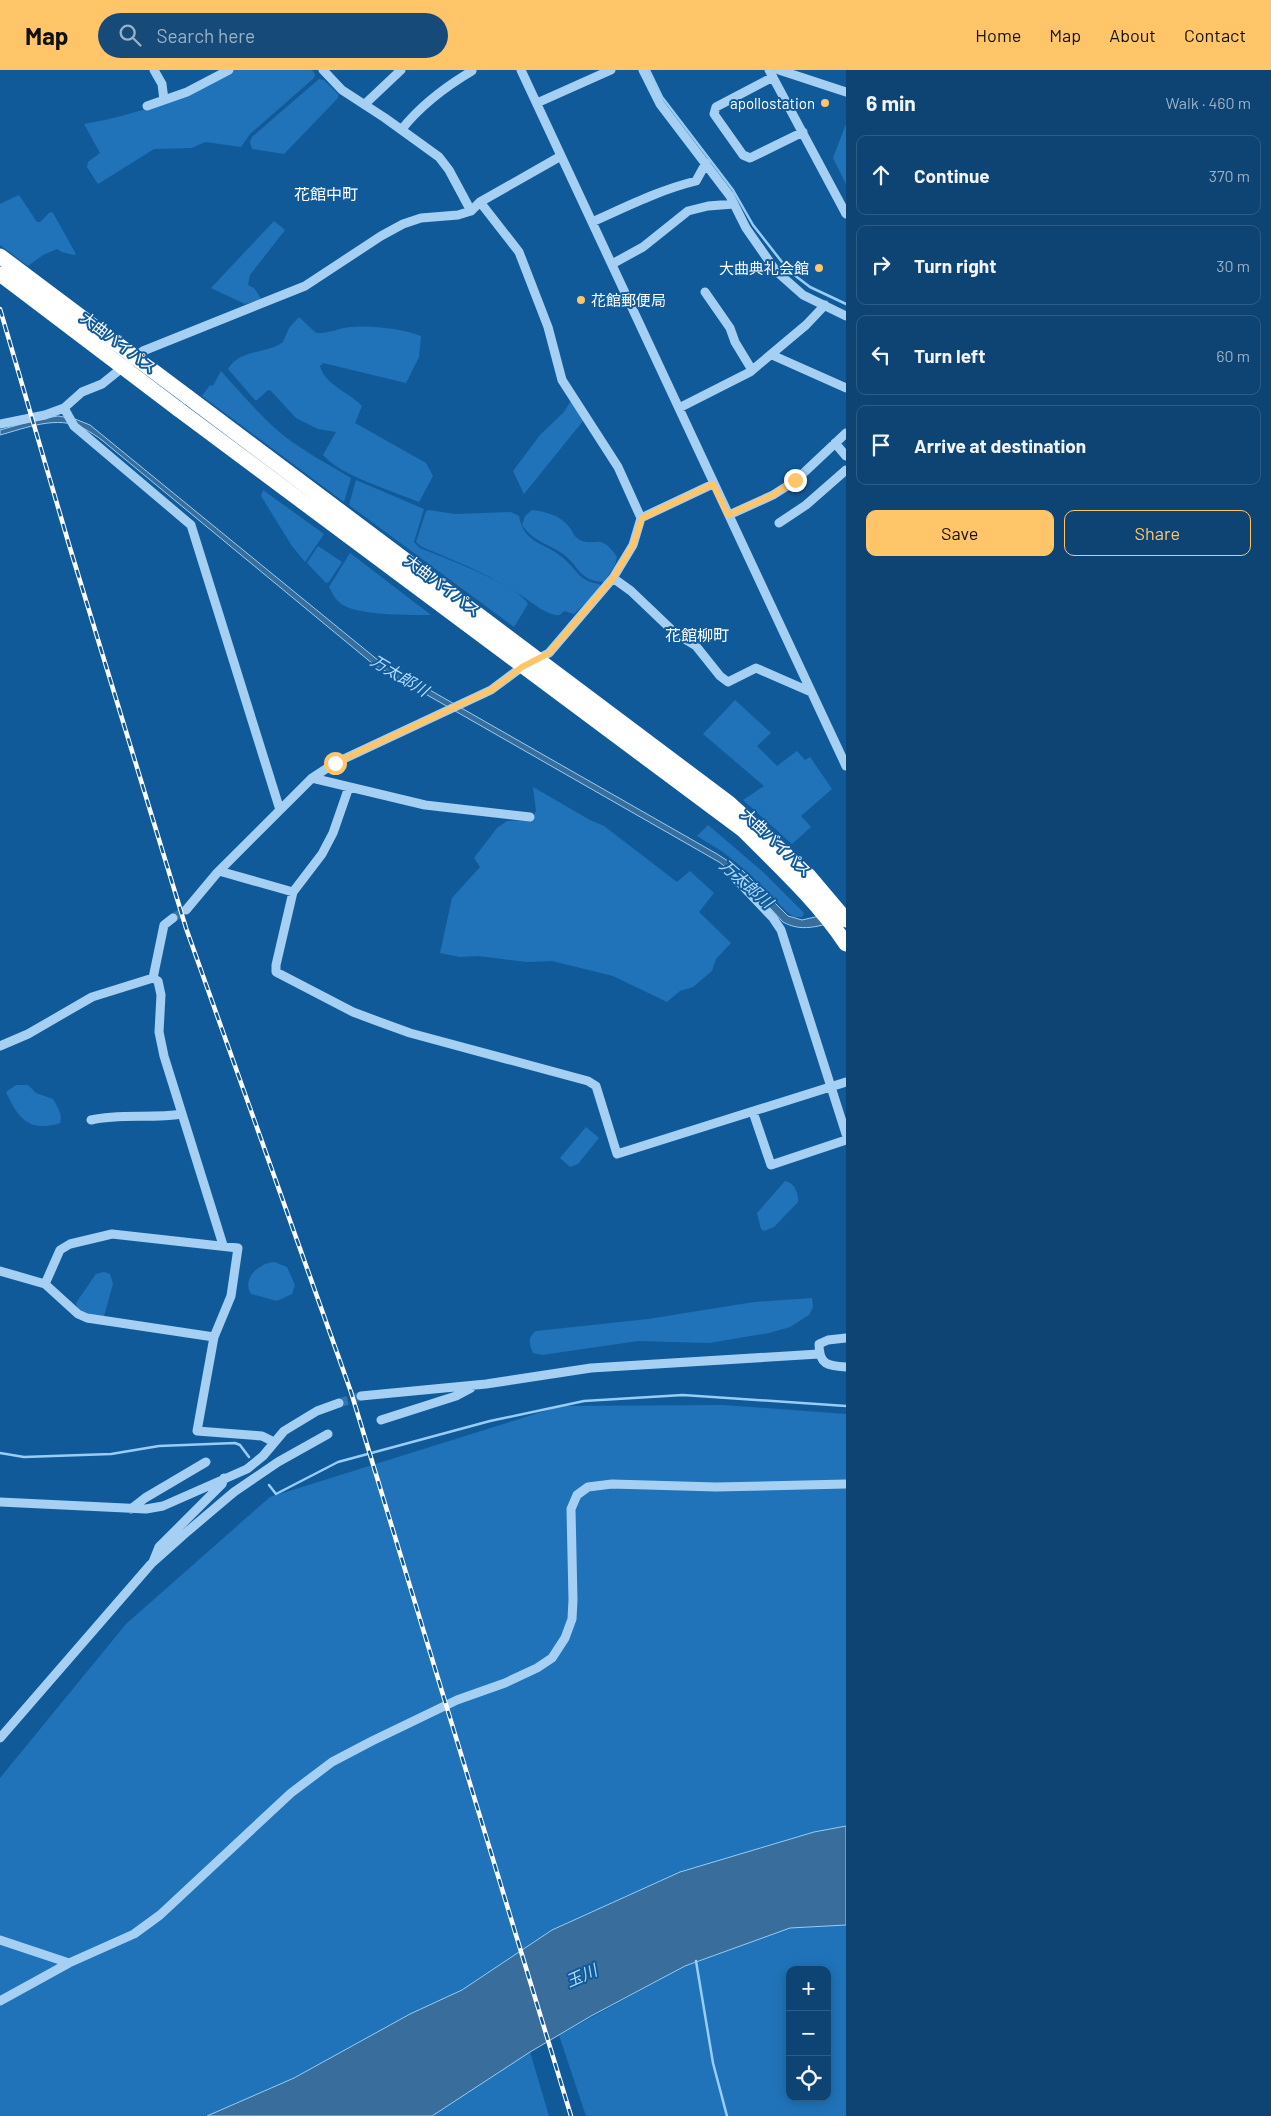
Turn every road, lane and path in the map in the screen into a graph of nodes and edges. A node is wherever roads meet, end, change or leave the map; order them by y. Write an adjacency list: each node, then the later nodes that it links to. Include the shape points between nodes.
1 (154, 70): 12 (street, via 162,84)
2 (229, 70): 12 (street)
3 (323, 70): 13 (street, via 342,90)
4 (401, 70): 13 (street)
5 (521, 70): 14 (street)
6 (611, 70): 14 (street)
7 (642, 70): 19 (street, via 660,104)
8 (472, 71): 16 (street, via 426,103)
9 (774, 72): 10 (street); 17 (street); 17 (street, via 716,107 714,114 743,155 750,158)
10 (798, 72): 11 (street)
11 (846, 92)
12 (164, 100): 15 (street)
13 (365, 104): 16 (street)
14 (537, 104): 18 (street)
15 (148, 106)
16 (402, 129): 22 (street, via 439,157)
17 (803, 132): 23 (street)
18 (561, 156): 20 (street); 24 (street)
19 (706, 163): 21 (street); 24 (street, via 696,181 664,190)
20 (480, 202): 22 (street); 44 (street, via 519,252 548,327 562,380 618,467)
21 (734, 204): 26 (street, via 688,211 643,247); 29 (street, via 746,228 776,271 804,295)
22 (471, 211): 36 (street, via 421,218 403,224 305,286 143,351 102,384 82,392)
23 (846, 214)
24 (592, 222): 26 (street)
25 (0, 256): 34 (highway, 大曲バイパス, bridge)
26 (612, 264): 35 (street)
27 (0, 274): 34 (highway, 大曲バイパス, bridge)
28 (705, 292): 32 (street, via 730,328)
29 (825, 305): 30 (street); 31 (street)
30 (846, 316)
31 (772, 355): 32 (street); 33 (street)
32 (752, 370): 35 (street)
33 (846, 388)
34 (183, 403): 47 (highway, 大曲バイパス); 48 (highway, 大曲バイパス)
35 (680, 408): 42 (street)
36 (65, 412): 37 (street); 53 (street, via 74,426 191,525)
37 (0, 424)
38 (846, 433): 39 (street)
39 (835, 443): 40 (street); 43 (street, via 795,480 773,495)
40 (846, 456)
41 (846, 470): 45 (street, via 806,505)
42 (713, 484): 43 (street); 44 (street)
43 (728, 515): 49 (street)
44 (642, 518): 46 (street, via 633,545)
45 (779, 523)
46 (613, 578): 47 (street, via 549,653); 49 (street, via 675,633 696,646 724,679 731,681 756,668)
47 (538, 659): 48 (street); 59 (highway, 大曲バイパス, via 728,803 809,876)
48 (522, 667): 51 (street, via 491,690 335,763); 59 (highway, 大曲バイパス, via 743,830)
49 (811, 692): 50 (street)
50 (846, 766)
51 (312, 778): 52 (street); 53 (street)
52 (348, 787): 54 (street, via 425,806); 57 (street, via 333,833 322,854)
53 (280, 810): 55 (street)
54 (530, 817)
55 (219, 871): 57 (street); 58 (street)
56 (734, 877): 66 (street, via 781,930)
57 (293, 892): 67 (street, via 276,972 353,1012 410,1033 596,1086 617,1154)
58 (186, 910)
59 (828, 910): 61 (highway, 大曲バイパス)
60 (173, 918): 63 (street, via 164,924)
61 (840, 923): 62 (highway, 大曲バイパス)
62 (846, 944)
63 (153, 978): 64 (street, via 92,997 28,1034); 68 (street, via 158,981 161,995 159,1032)
64 (0, 1046)
65 (846, 1082): 66 (street)
66 (832, 1087): 67 (street); 70 (street)
67 (753, 1112): 71 (street, via 770,1165)
68 (182, 1114): 69 (street, via 166,1117 123,1115); 72 (street)
69 (91, 1120)
70 (846, 1134)
71 (846, 1140)
72 (222, 1245): 74 (street, via 112,1234 70,1244 60,1250); 75 (street, via 238,1248 230,1296)
73 (0, 1271): 74 (street)
74 (45, 1284): 75 (street, via 78,1314 87,1318)
75 (214, 1337): 84 (street, via 197,1431 262,1436)
76 (846, 1338): 77 (street, via 819,1344)
77 (819, 1354): 78 (street, via 823,1362); 79 (street, via 591,1368)
78 (846, 1367)
79 (475, 1386): 80 (street); 82 (street, via 456,1396)
80 (361, 1396)
81 (339, 1403): 84 (street, via 299,1421)
82 (381, 1420)
83 (328, 1434): 90 (street, via 234,1492)
84 (274, 1442): 86 (street, via 247,1469)
85 (206, 1462): 89 (street)
86 (224, 1478): 89 (street, via 163,1506); 90 (street, via 222,1484 159,1547)
87 (846, 1484): 93 (street, via 716,1487 612,1484 588,1487 577,1495 571,1509 572,1619 552,1658 537,1668 457,1700 332,1762 291,1793 160,1916 134,1934)
88 (0, 1502): 89 (street)
89 (130, 1509)
90 (152, 1564): 91 (street)
91 (0, 1738)
92 (0, 1940): 93 (street)
93 (69, 1963): 94 (street)
94 (0, 2001)

